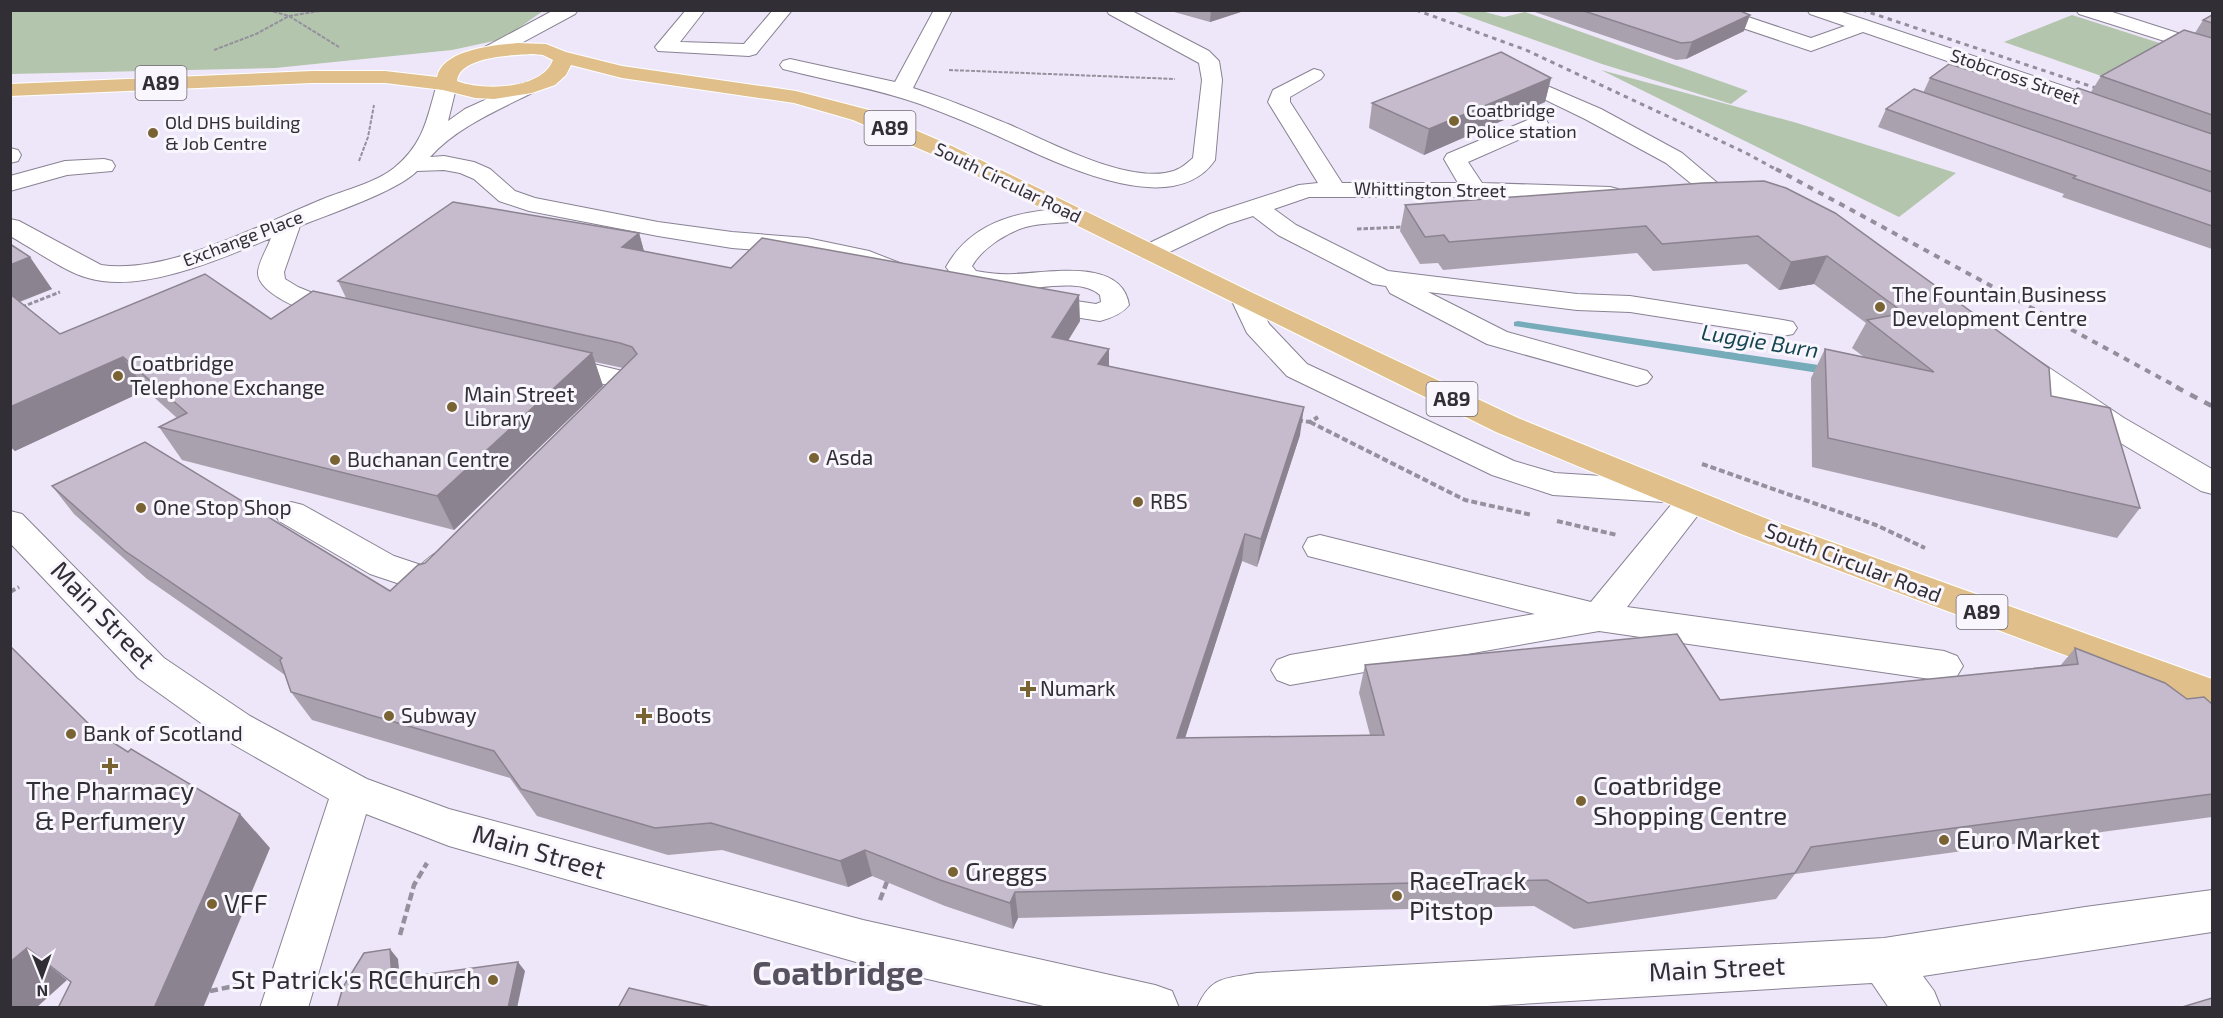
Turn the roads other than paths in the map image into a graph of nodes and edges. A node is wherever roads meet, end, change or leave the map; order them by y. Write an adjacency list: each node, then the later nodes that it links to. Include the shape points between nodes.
1 (570, 10): 13 (street); 14 (street, via 560,30)
2 (696, 10): 3 (street, via 665,47 749,50)
3 (783, 10)
4 (943, 10): 23 (street)
5 (1115, 10): 10 (street)
6 (1707, 10): 11 (street, via 1811,45)
7 (1816, 10): 11 (street, Stobcross Street)
8 (2085, 10): 12 (street)
9 (1159, 16): 10 (street)
10 (1140, 22): 23 (street, via 1209,61 1212,80 1204,160 1178,179 1146,180 1106,172)
11 (1862, 26): 24 (street, Stobcross Street)
12 (2212, 50)
13 (487, 53): 14 (main road, A89, via 528,48); 17 (main road, A89); 20 (main road, A89, via 460,62 446,75)
14 (558, 54): 19 (main road, South Circular Road / A89, via 622,72); 21 (main road, A89, via 563,66 557,74)
15 (790, 65): 23 (street)
16 (1314, 75): 30 (street, via 1280,94 1279,102)
17 (312, 76): 20 (main road, A89, via 385,77); 22 (main road, A89)
18 (1524, 82): 33 (street, via 1674,158 1733,198)
19 (692, 83): 21 (main road, South Circular Road / A89, via 603,82); 35 (main road, South Circular Road / A89, via 796,97 861,115)
20 (447, 84): 21 (main road, A89, via 477,93); 26 (street, Exchange Place)
21 (530, 87): 26 (street, Exchange Place, via 473,114)
22 (10, 90)
23 (901, 90)
24 (2125, 114)
25 (1538, 123): 31 (street, via 1455,159)
26 (431, 142): 27 (street, Exchange Place)
27 (413, 164): 36 (street, Exchange Place, via 385,182); 39 (street, via 466,167 482,174 507,196 529,204 658,229 807,246 860,256 892,270)
28 (104, 166): 29 (street, via 65,168)
29 (10, 184)
30 (1334, 189): 31 (street, Whittington Street); 34 (street, Whittington Street, via 1307,190)
31 (1474, 190): 32 (street, Whittington Street)
32 (1629, 195)
33 (1688, 196)
34 (1255, 206): 38 (street, Whittington Street); 41 (street, via 1287,230)
35 (1074, 215): 38 (main road, South Circular Road / A89); 40 (street, via 1033,218 1004,228 977,245 961,262 959,267)
36 (289, 222): 37 (street, Exchange Place, via 197,260 108,274 94,272); 43 (street, via 271,272 273,283 348,318)
37 (10, 226)
38 (1150, 252): 42 (main road, South Circular Road / A89)
39 (931, 277): 40 (street); 40 (street, via 1020,292)
40 (967, 277)
41 (1382, 278): 44 (street, via 1577,302 1630,304); 47 (street, via 1497,338)
42 (1244, 299): 50 (main road, South Circular Road / A89, via 1507,425); 50 (street, South Circular Road, via 1257,327 1297,370 1503,468 1553,484)
43 (370, 323)
44 (1783, 328)
45 (1997, 345): 49 (street, via 2113,425)
46 (528, 358): 48 (street, via 629,381)
47 (1637, 377)
48 (587, 422)
49 (2212, 483)
50 (1678, 496): 55 (street); 58 (main road, South Circular Road / A89)
51 (291, 513): 53 (street, via 382,565 427,580)
52 (10, 522): 59 (street, Main Street, via 152,668 236,727)
53 (460, 547)
54 (1320, 547): 55 (street)
55 (1599, 617): 56 (street); 57 (street)
56 (1944, 666)
57 (1290, 670)
58 (2212, 695)
59 (352, 791): 62 (street); 63 (street, Main Street, via 449,827 862,942)
60 (2212, 911): 61 (street, Main Street)
61 (1884, 960): 64 (street, Main Street, via 1257,996 1226,1002); 65 (street)
62 (284, 1008)
63 (1155, 1008)
64 (1221, 1008)
65 (1917, 1008)

